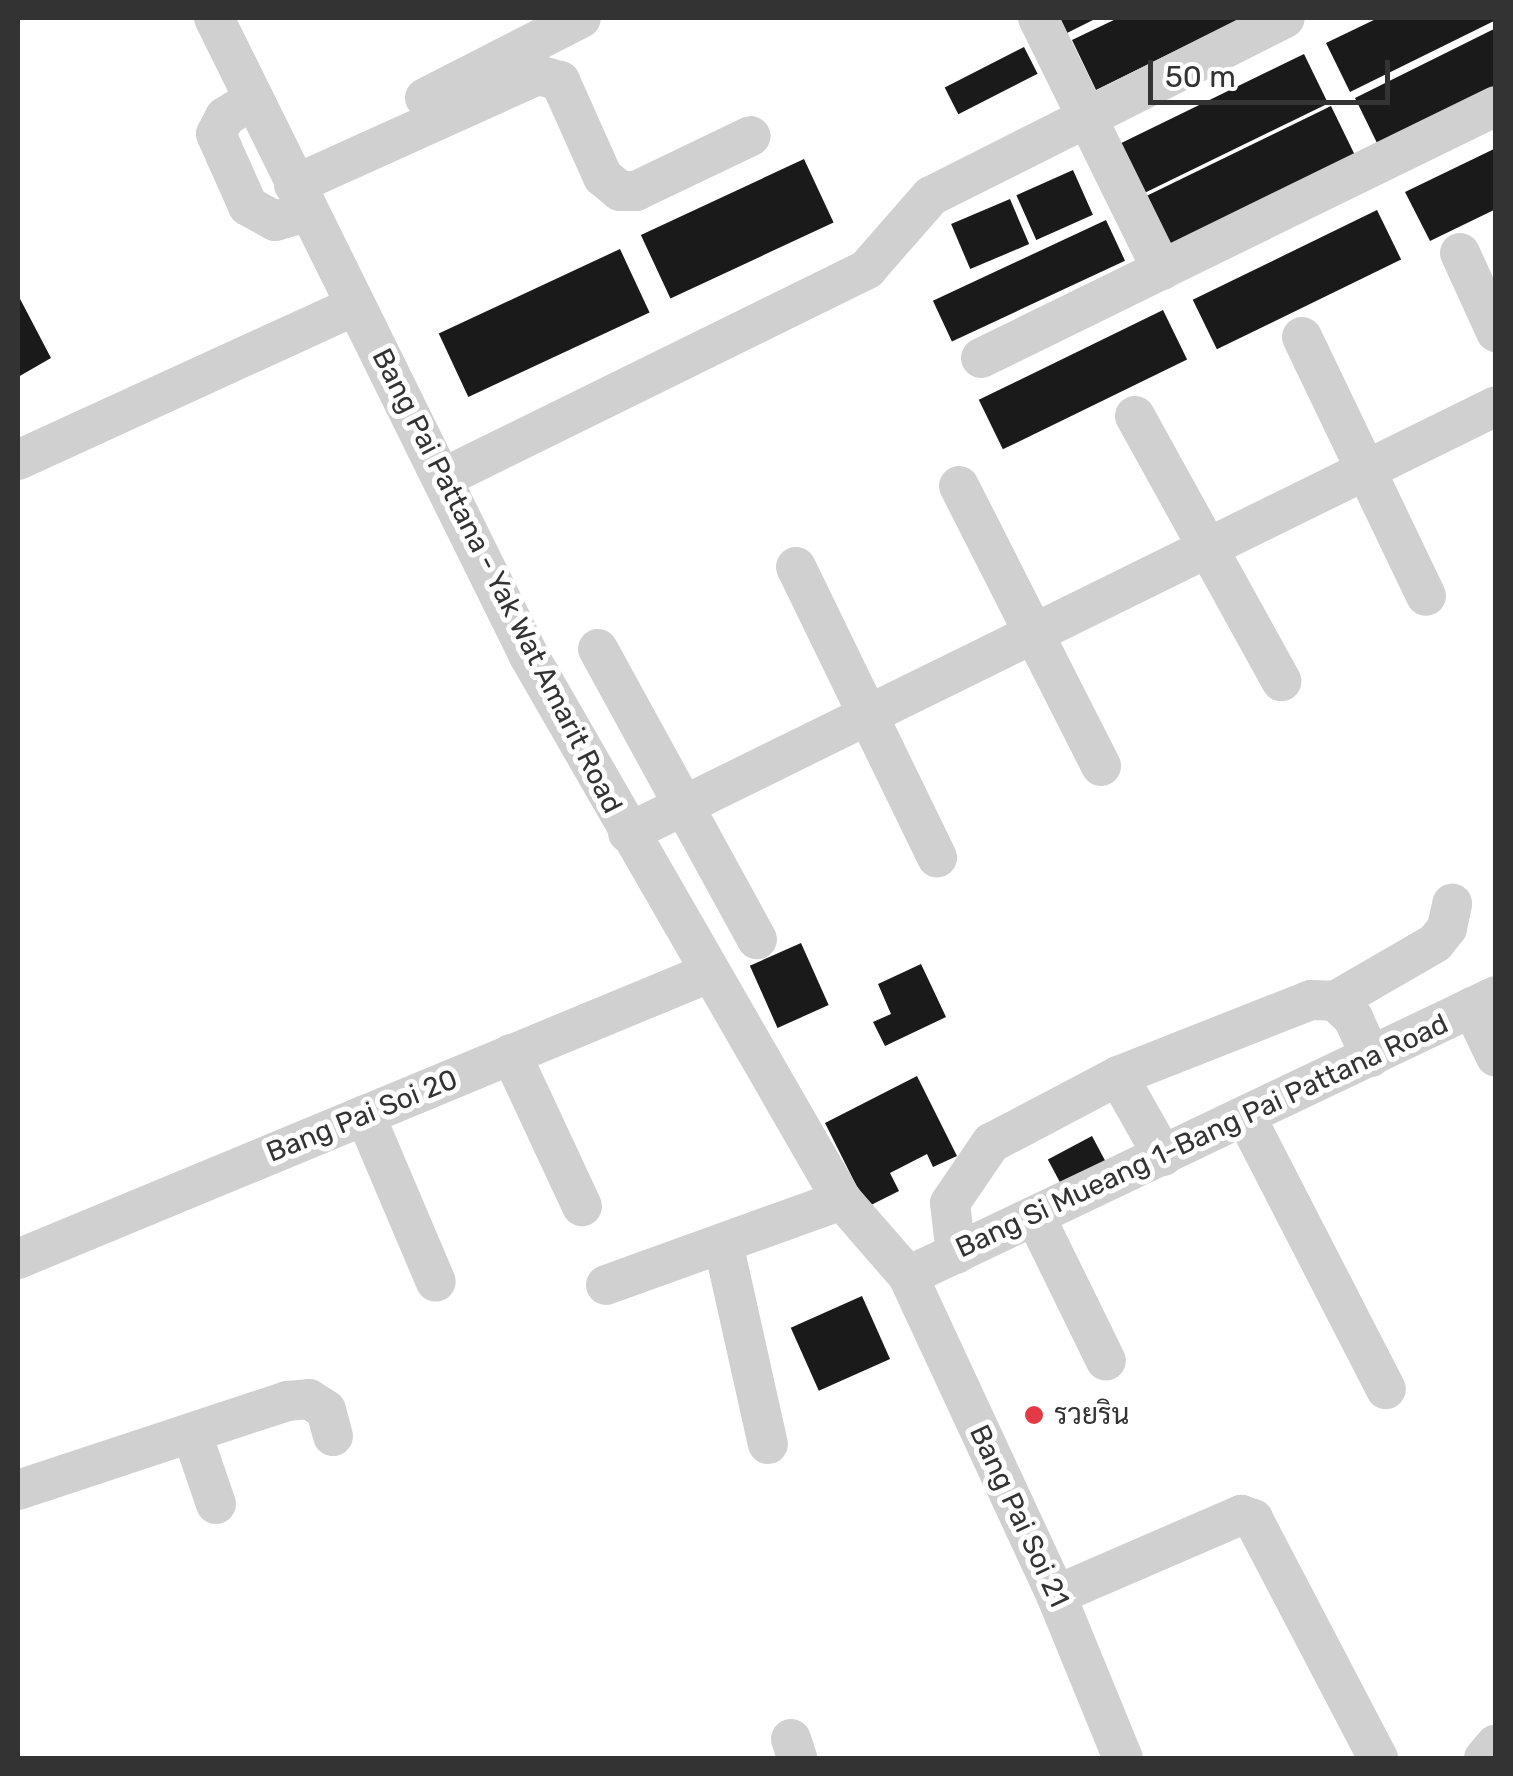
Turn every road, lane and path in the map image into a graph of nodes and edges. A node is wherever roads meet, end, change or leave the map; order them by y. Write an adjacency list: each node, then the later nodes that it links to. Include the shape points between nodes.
1 (214, 18): 5 (street, Bang Pai Pattana - Yak Wat Amarit Road)
2 (1038, 18): 7 (street)
3 (1285, 18): 7 (street)
4 (566, 21): 9 (street)
5 (252, 100): 9 (street, Bang Pai Pattana - Yak Wat Amarit Road); 9 (street, via 225,117 216,134 248,206 275,220)
6 (1496, 106): 11 (street)
7 (1088, 119): 11 (street); 20 (street, via 931,196 867,268)
8 (752, 136): 9 (street, via 636,191 620,192 603,177 560,81 538,75)
9 (296, 189): 12 (street, Bang Pai Pattana - Yak Wat Amarit Road)
10 (1460, 253): 13 (street)
11 (1162, 270): 15 (street)
12 (355, 306): 18 (street); 20 (street, Bang Pai Pattana - Yak Wat Amarit Road)
13 (1496, 332)
14 (1302, 337): 19 (street)
15 (981, 358)
16 (1496, 406): 19 (street)
17 (1135, 416): 22 (street)
18 (18, 460)
19 (1366, 469): 22 (street); 24 (street)
20 (443, 478): 31 (street, Bang Pai Pattana - Yak Wat Amarit Road, via 529,656)
21 (959, 486): 25 (street)
22 (1207, 547): 25 (street); 27 (street)
23 (796, 567): 28 (street)
24 (1426, 596)
25 (1034, 633): 28 (street); 29 (street)
26 (598, 648): 30 (street)
27 (1281, 681)
28 (867, 714): 30 (street); 32 (street)
29 (1101, 766)
30 (684, 805): 31 (street); 34 (street)
31 (628, 833): 35 (street, Bang Pai Pattana - Yak Wat Amarit Road)
32 (936, 858)
33 (1452, 904): 36 (street, via 1448,928 1435,943)
34 (758, 939)
35 (706, 974): 38 (street, Bang Pai Soi 20); 45 (street, Bang Pai Pattana - Yak Wat Amarit Road)
36 (1335, 1001): 39 (street, via 1353,1018); 41 (street, via 1311,1000)
37 (1484, 1002): 39 (street, Bang Si Mueang 1-Bang Pai Pattana Road); 40 (street)
38 (511, 1054): 42 (street, Bang Pai Soi 20); 46 (street)
39 (1370, 1056): 43 (street, Bang Si Mueang 1-Bang Pai Pattana Road)
40 (1496, 1057)
41 (1118, 1076): 44 (street); 49 (street, via 991,1144 950,1203)
42 (365, 1115): 50 (street, Bang Pai Soi 20); 52 (street)
43 (1246, 1116): 44 (street, Bang Si Mueang 1-Bang Pai Pattana Road); 55 (street)
44 (1163, 1156): 47 (street, Bang Si Mueang 1-Bang Pai Pattana Road)
45 (842, 1200): 48 (street); 51 (street, Bang Pai Pattana - Yak Wat Amarit Road)
46 (582, 1206)
47 (1035, 1216): 49 (street, Bang Si Mueang 1-Bang Pai Pattana Road); 54 (street)
48 (723, 1243): 53 (street); 58 (street)
49 (956, 1254): 51 (street, Bang Si Mueang 1-Bang Pai Pattana Road)
50 (18, 1259)
51 (908, 1276): 61 (street, Bang Pai Soi 21)
52 (436, 1282)
53 (606, 1285)
54 (1106, 1362)
55 (1386, 1389)
56 (192, 1434): 57 (street, via 309,1399 326,1410); 59 (street); 60 (street)
57 (333, 1436)
58 (768, 1444)
59 (18, 1490)
60 (216, 1504)
61 (1056, 1596): 62 (street, Bang Pai Soi 21); 63 (street, via 1241,1516 1252,1519)
62 (1123, 1758)
63 (1378, 1758)

